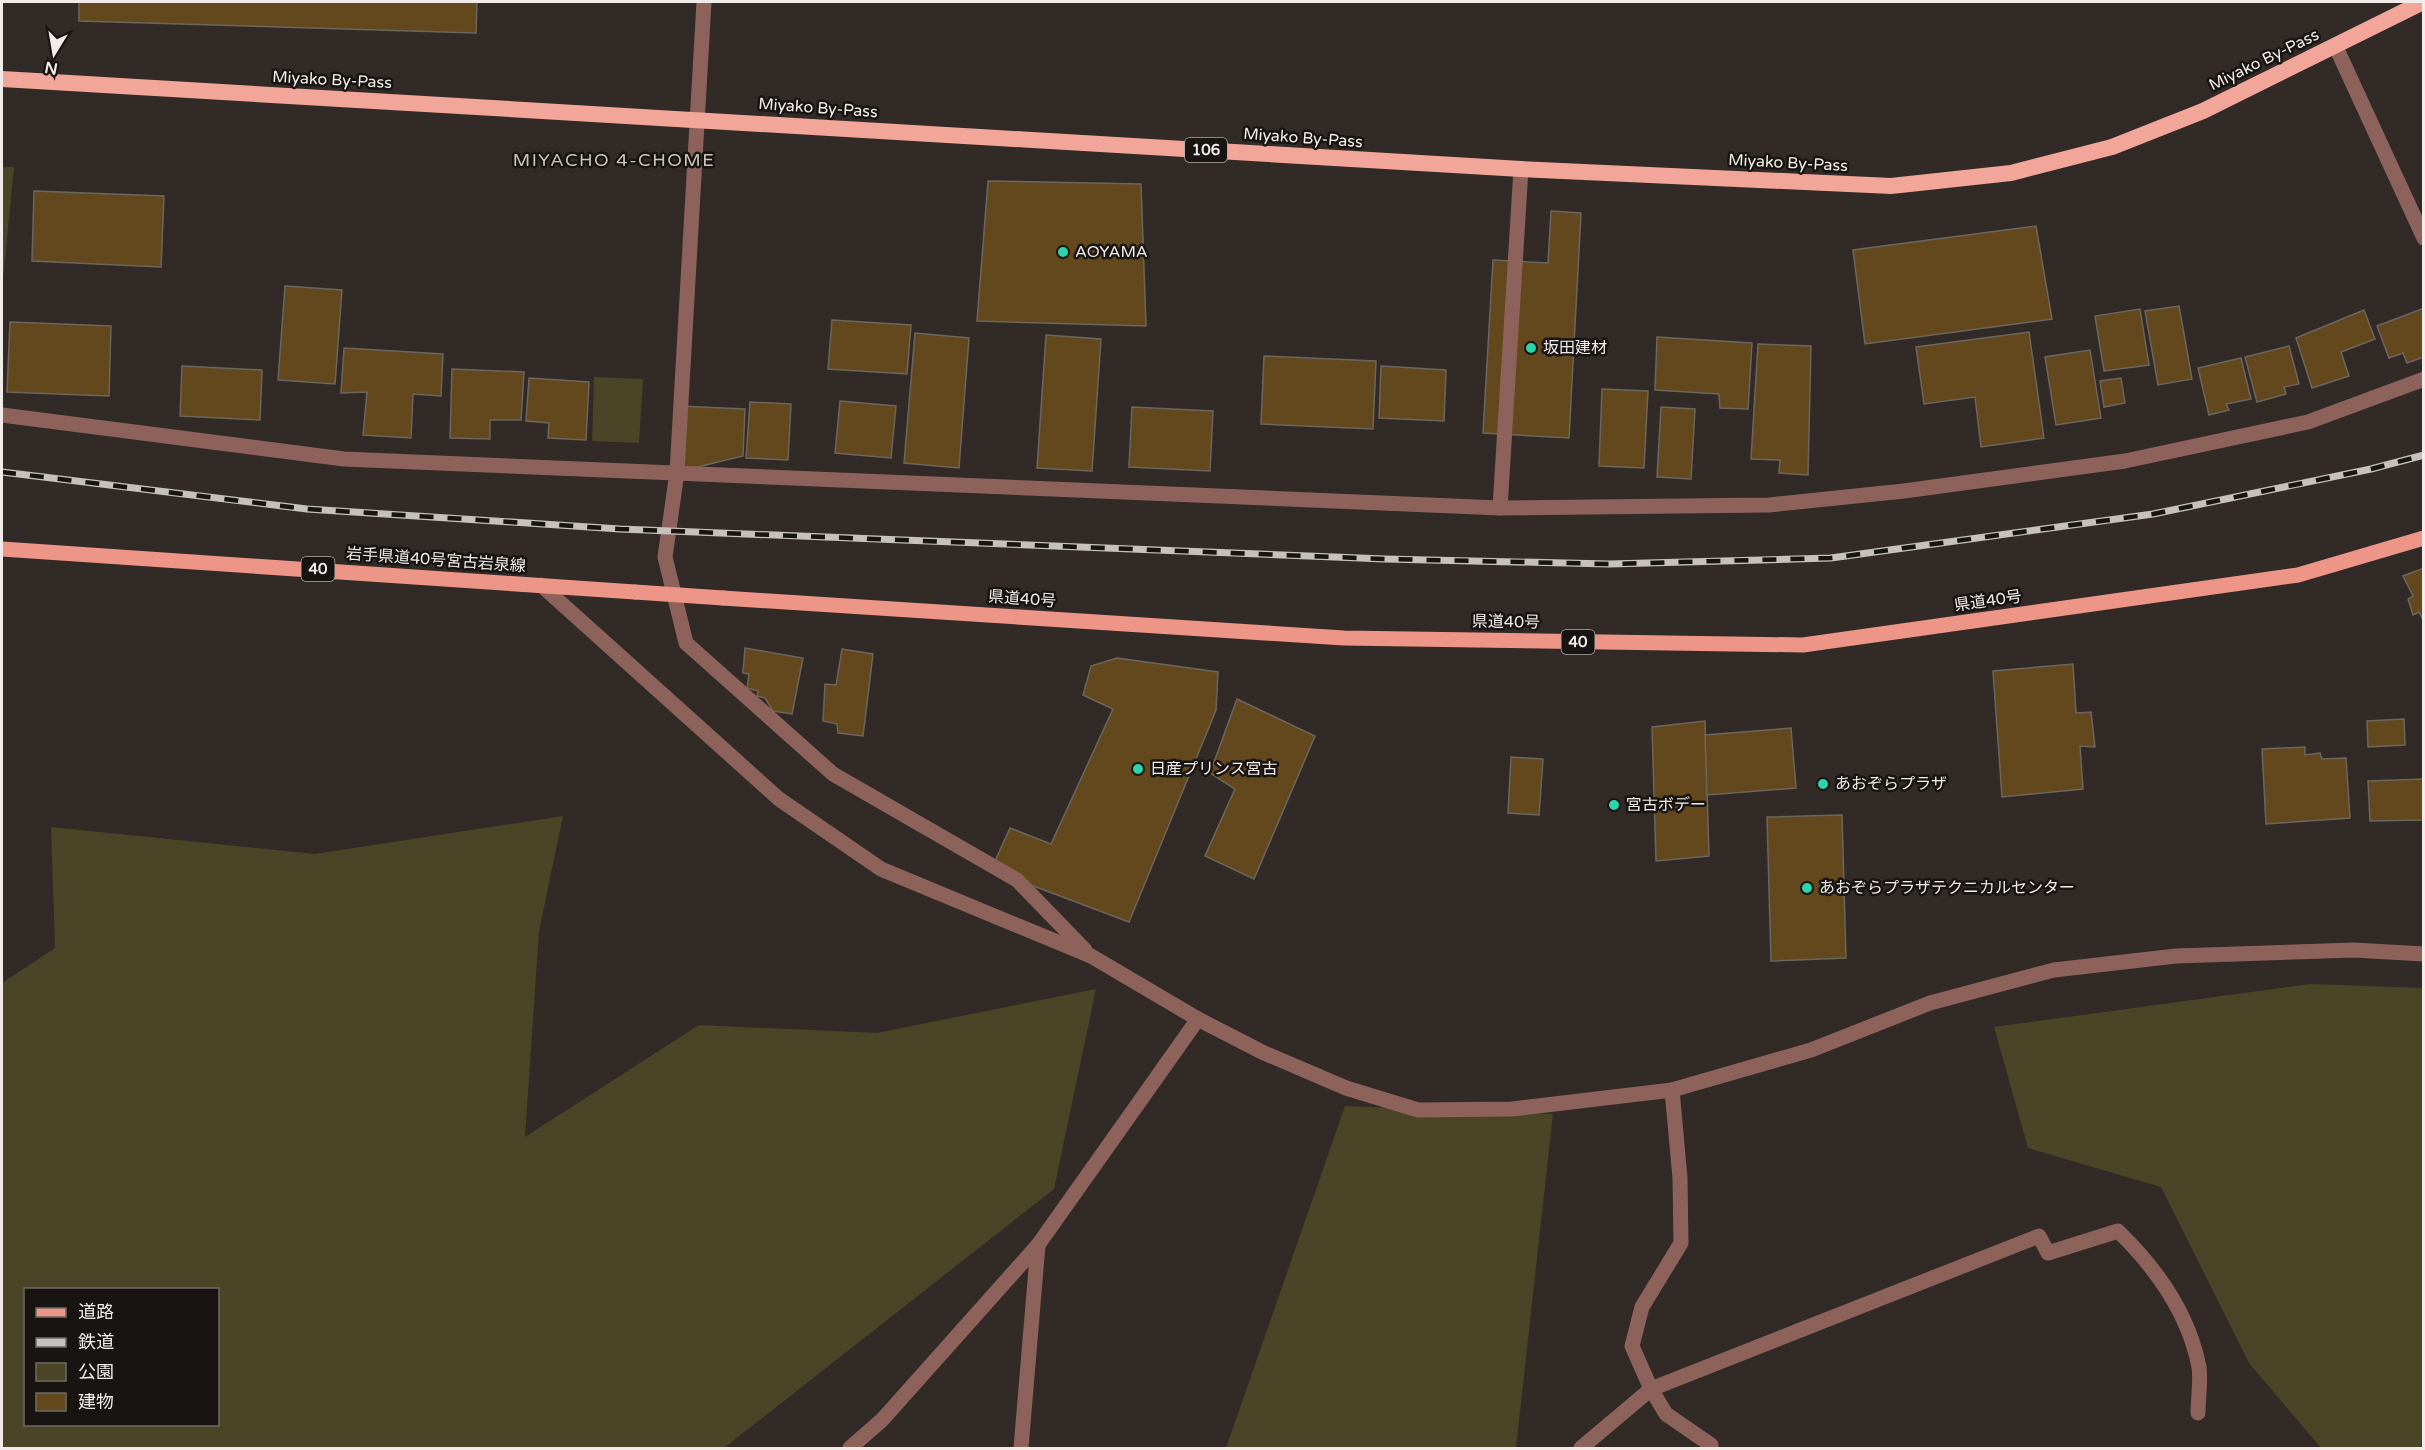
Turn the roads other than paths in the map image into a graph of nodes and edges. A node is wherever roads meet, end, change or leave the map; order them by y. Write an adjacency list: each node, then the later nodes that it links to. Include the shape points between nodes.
1 (704, 2): 5 (street)
2 (2423, 2): 3 (highway, Miyako By-Pass / 106)
3 (2335, 45): 6 (highway, Miyako By-Pass / 106, via 2203,111 2112,147 2011,173 1890,186); 7 (street)
4 (2, 79): 5 (highway, Miyako By-Pass / 106)
5 (696, 118): 6 (highway, Miyako By-Pass / 106); 10 (street)
6 (1521, 169): 11 (street)
7 (2424, 238)
8 (2424, 378): 11 (street, via 2308,422 2113,462 1769,505)
9 (2, 416): 10 (street, via 344,459)
10 (677, 472): 11 (street); 17 (street, via 665,557 686,643 833,774 1017,880)
11 (1500, 508)
12 (2424, 538): 15 (main road, 県道40号 / 40, via 2298,575 1803,645 1344,638)
13 (2, 549): 14 (main road, 岩手県道40号宮古岩泉線 / 40)
14 (541, 585): 15 (main road, 岩手県道40号宮古岩泉線 / 40, bridge); 17 (street, via 780,799 881,869)
15 (723, 598)
16 (2424, 954): 19 (street, via 2354,950 2176,956 2054,970 1930,1003 1811,1050)
17 (1090, 956): 18 (street)
18 (1198, 1019): 19 (street, via 1346,1088 1418,1110 1512,1110); 20 (street)
19 (1672, 1090): 21 (street, via 1681,1242 1641,1307 1632,1346)
20 (1038, 1245): 23 (street, via 882,1420); 24 (street)
21 (1651, 1389): 22 (street, via 2039,1236 2048,1253 2118,1231 2136,1249 2182,1314 2199,1369); 25 (street); 26 (street, via 1666,1414 1711,1445)
22 (2198, 1413)
23 (850, 1449)
24 (1021, 1449)
25 (1581, 1449)
26 (1711, 1449)

